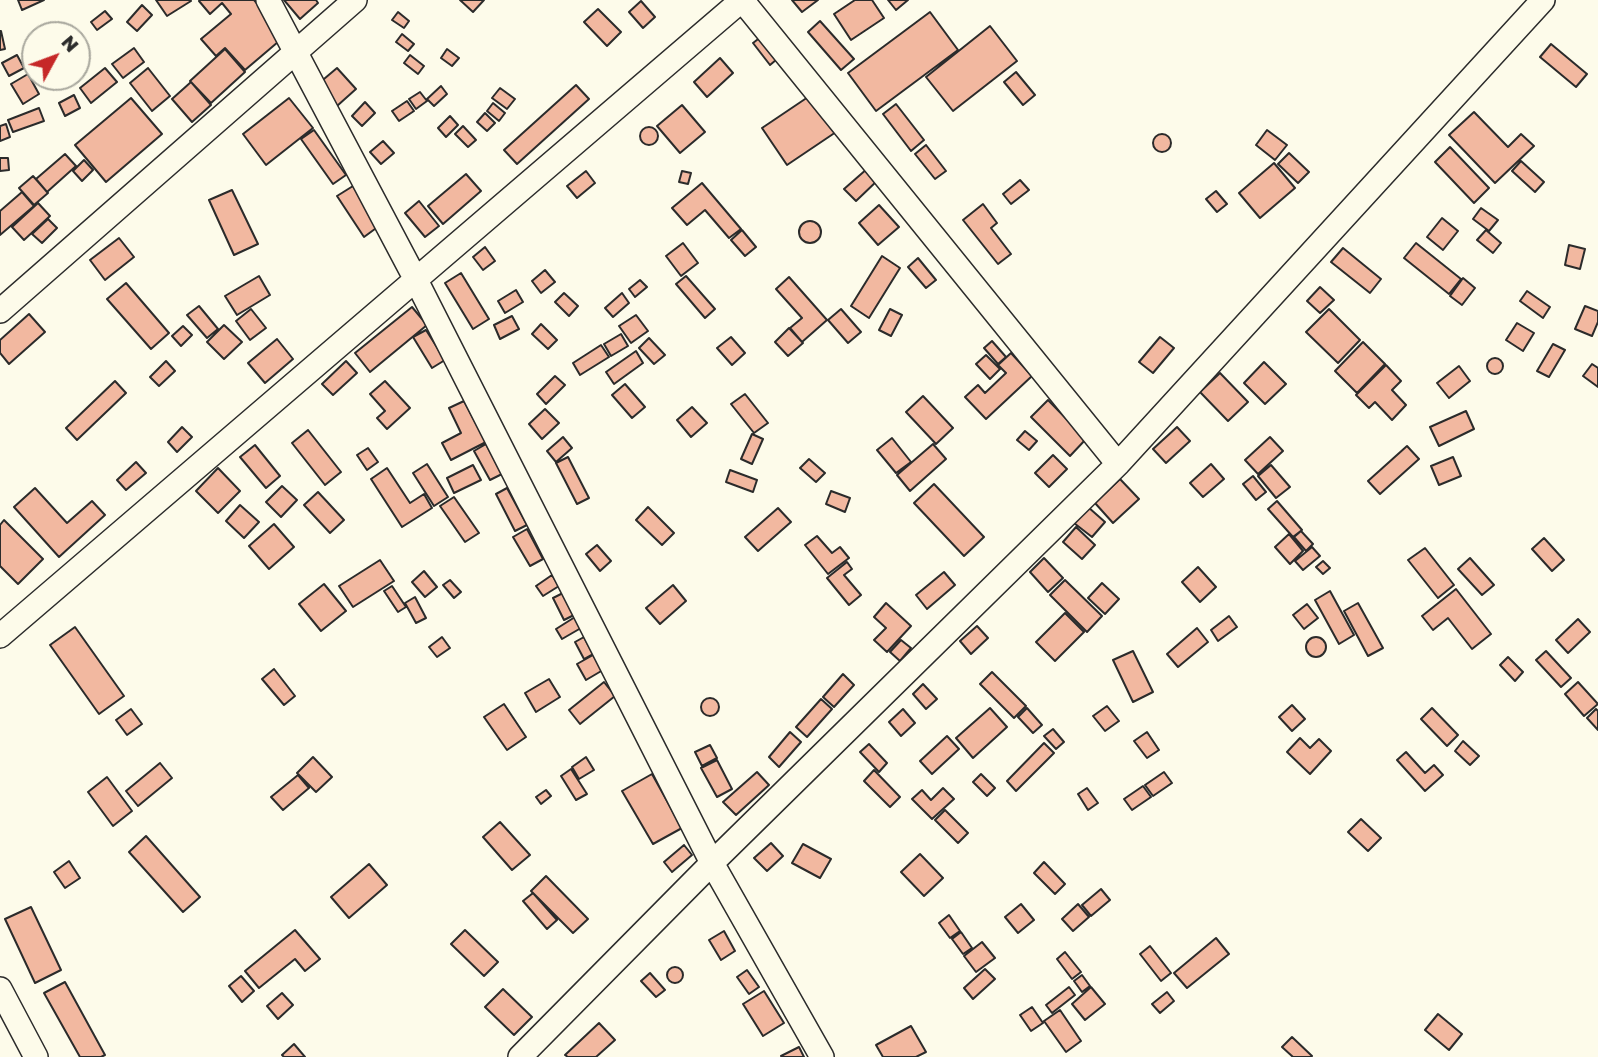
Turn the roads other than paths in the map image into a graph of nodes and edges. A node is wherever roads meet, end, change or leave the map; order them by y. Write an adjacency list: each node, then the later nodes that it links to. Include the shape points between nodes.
1 (268, 0): 5 (street)
2 (355, 0): 5 (street)
3 (742, 0): 6 (street); 8 (street)
4 (1543, 0): 8 (street)
5 (296, 53): 6 (street); 7 (street)
6 (416, 280): 9 (street); 10 (street)
7 (0, 311)
8 (1118, 464): 10 (street)
9 (0, 636)
10 (712, 863): 13 (street); 14 (street)
11 (0, 989): 12 (street)
12 (36, 1057)
13 (520, 1057)
14 (822, 1057)

